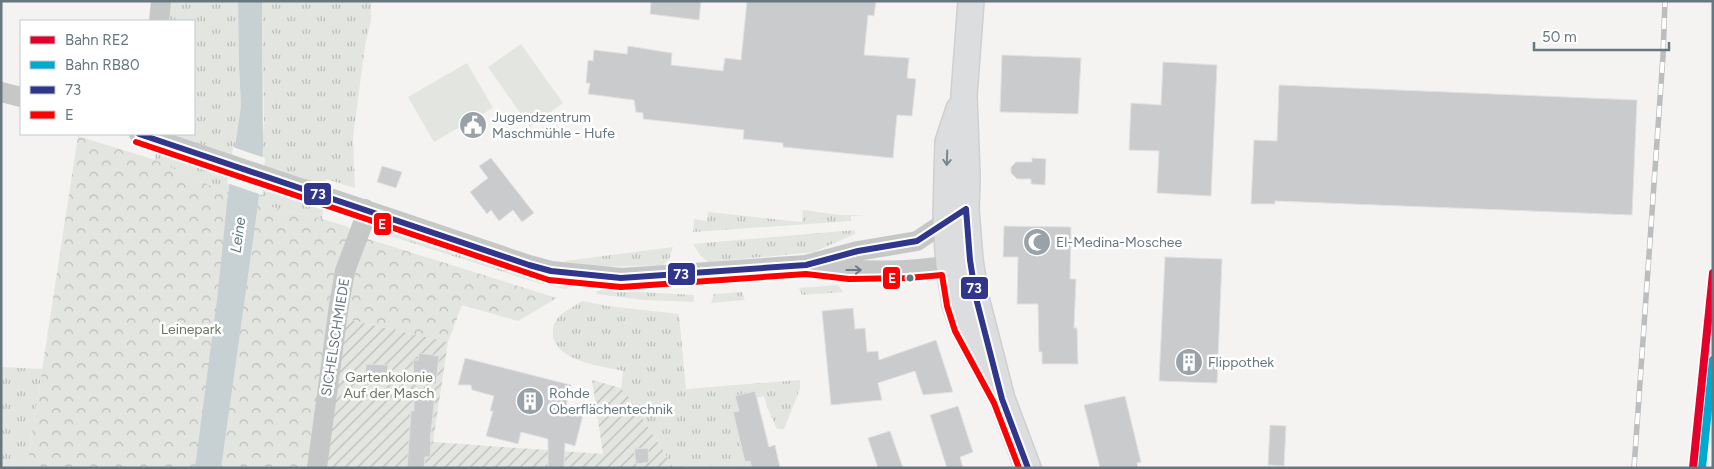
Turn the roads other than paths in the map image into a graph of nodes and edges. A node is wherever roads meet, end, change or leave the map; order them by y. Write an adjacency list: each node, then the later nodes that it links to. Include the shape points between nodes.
1 (161, 1): 3 (street)
2 (971, 1): 8 (main road, via 964,95 967,176)
3 (159, 20)
4 (1, 92): 5 (street)
5 (20, 97)
6 (143, 135): 7 (street)
7 (365, 209): 10 (street, via 529,265 579,275 621,278); 11 (street, SICHELSCHMIEDE, via 345,271)
8 (956, 215): 9 (main road); 10 (street, via 917,241 858,251)
9 (959, 263): 10 (street, one-way to 9, via 848,270 908,269); 12 (main road, via 976,298 1002,399)
10 (806, 265)
11 (317, 468)
12 (1028, 468)

